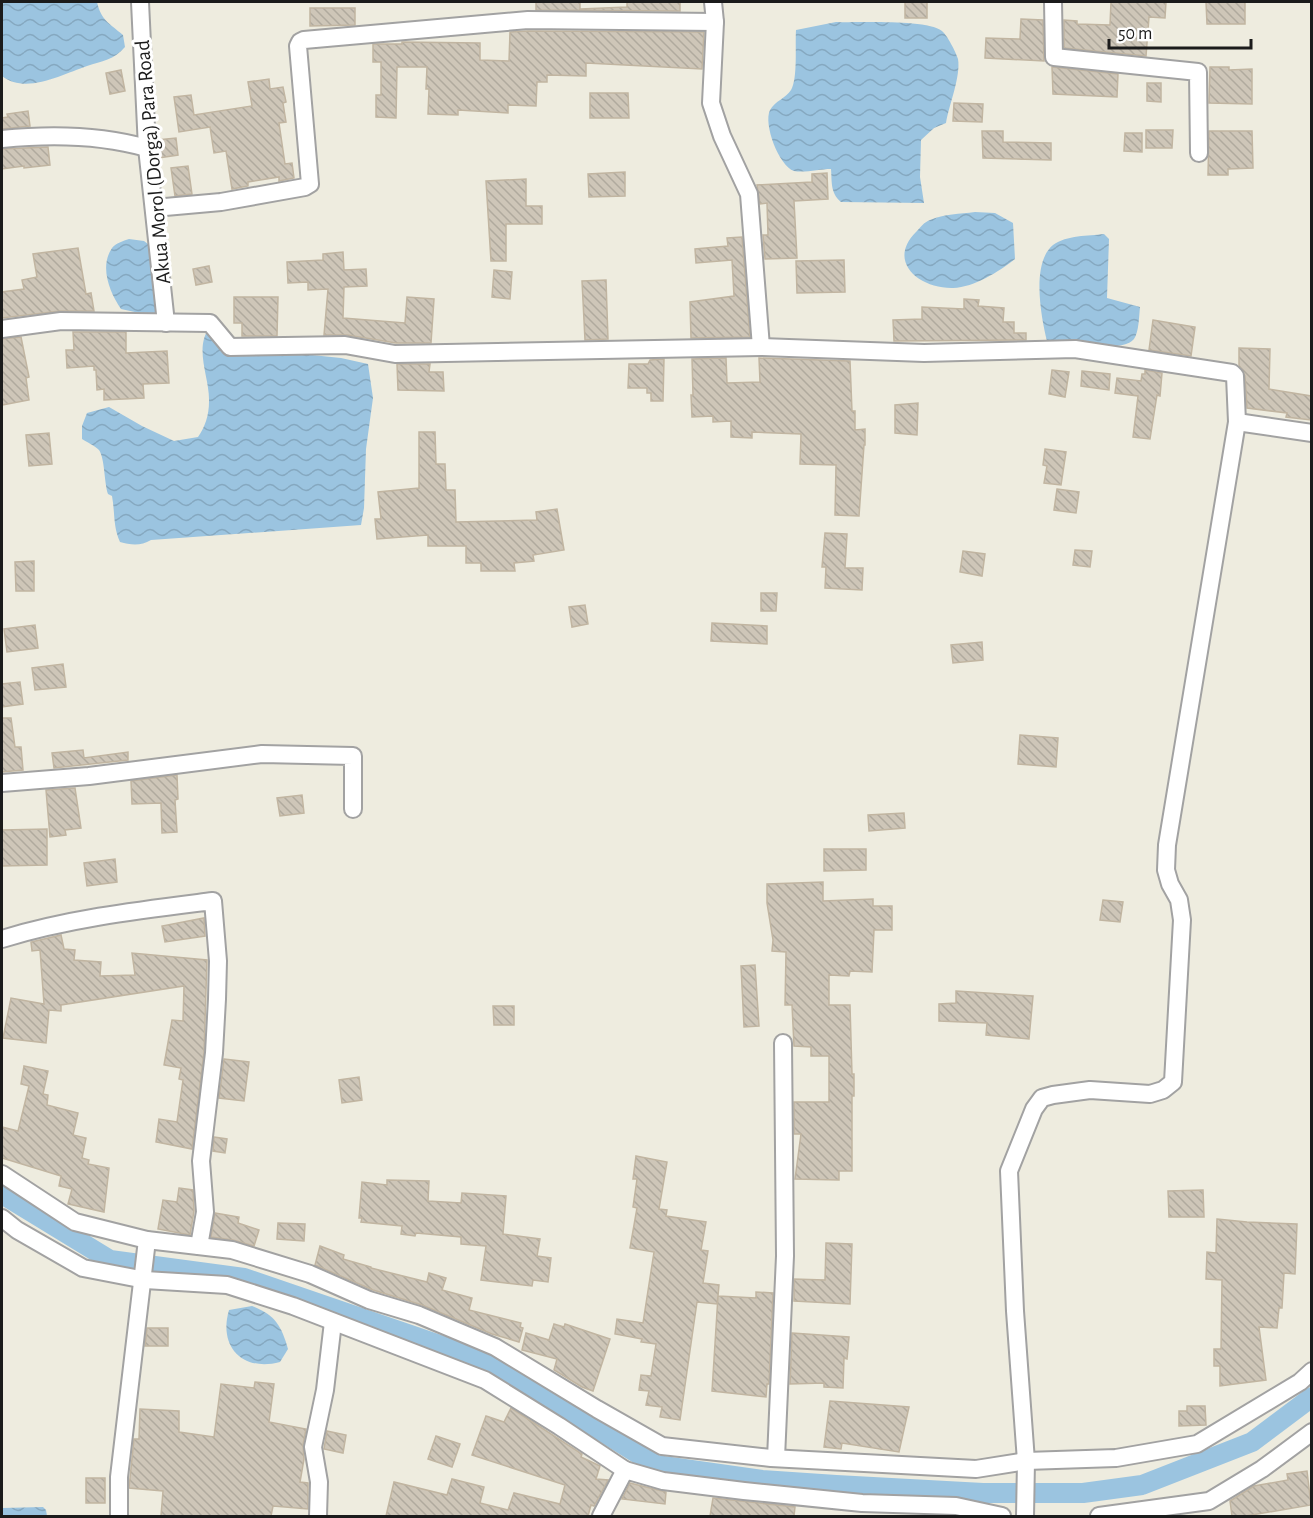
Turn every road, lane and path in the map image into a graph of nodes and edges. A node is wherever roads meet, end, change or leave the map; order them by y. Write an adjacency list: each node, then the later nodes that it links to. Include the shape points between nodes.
1 (140, 2): 6 (street, Akua Morol (Dorga) Para Road)
2 (713, 2): 4 (street)
3 (1053, 2): 7 (street, via 1054,57 1198,72)
4 (715, 22): 8 (street, via 528,20 304,40 298,46 310,184 221,202); 11 (street, via 711,103 749,194)
5 (2, 140): 6 (street, via 61,136 119,140)
6 (147, 148): 8 (street, Akua Morol (Dorga) Para Road)
7 (1199, 153)
8 (154, 208): 9 (street, Akua Morol (Dorga) Para Road)
9 (166, 323): 10 (street, via 62,321); 11 (street, via 210,323 230,347 345,345 394,354)
10 (2, 329)
11 (761, 348): 12 (street, via 924,352 1075,349 1232,373 1236,381)
12 (1237, 422): 13 (street); 27 (street, via 1167,845 1166,870 1179,900 1182,920 1173,1082 1150,1094 1090,1090 1042,1098 1009,1171)
13 (1311, 434)
14 (2, 783): 15 (street, via 262,754 353,756)
15 (353, 809)
16 (2, 939): 21 (street, via 95,916 213,901 218,999 201,1161 204,1212)
17 (783, 1043): 26 (street, via 785,1256)
18 (2, 1174): 20 (street, via 75,1222)
19 (2, 1218): 22 (street, via 83,1268)
20 (147, 1240): 21 (street); 22 (street)
21 (199, 1246): 26 (street, via 232,1250 310,1274 495,1347 662,1446)
22 (142, 1280): 23 (street, via 227,1285); 29 (street, via 118,1477)
23 (333, 1322): 28 (street, via 485,1380); 30 (street, via 313,1447 319,1482)
24 (1311, 1371): 27 (street, via 1300,1382 1197,1444 1116,1458)
25 (1311, 1432): 34 (street, via 1262,1469 1209,1501)
26 (776, 1458): 27 (street, via 976,1469)
27 (1026, 1461): 33 (street)
28 (625, 1470): 31 (street); 32 (street, via 663,1481 744,1491 862,1503 956,1506)
29 (119, 1516)
30 (318, 1516)
31 (601, 1516)
32 (1002, 1516)
33 (1025, 1516)
34 (1099, 1516)

